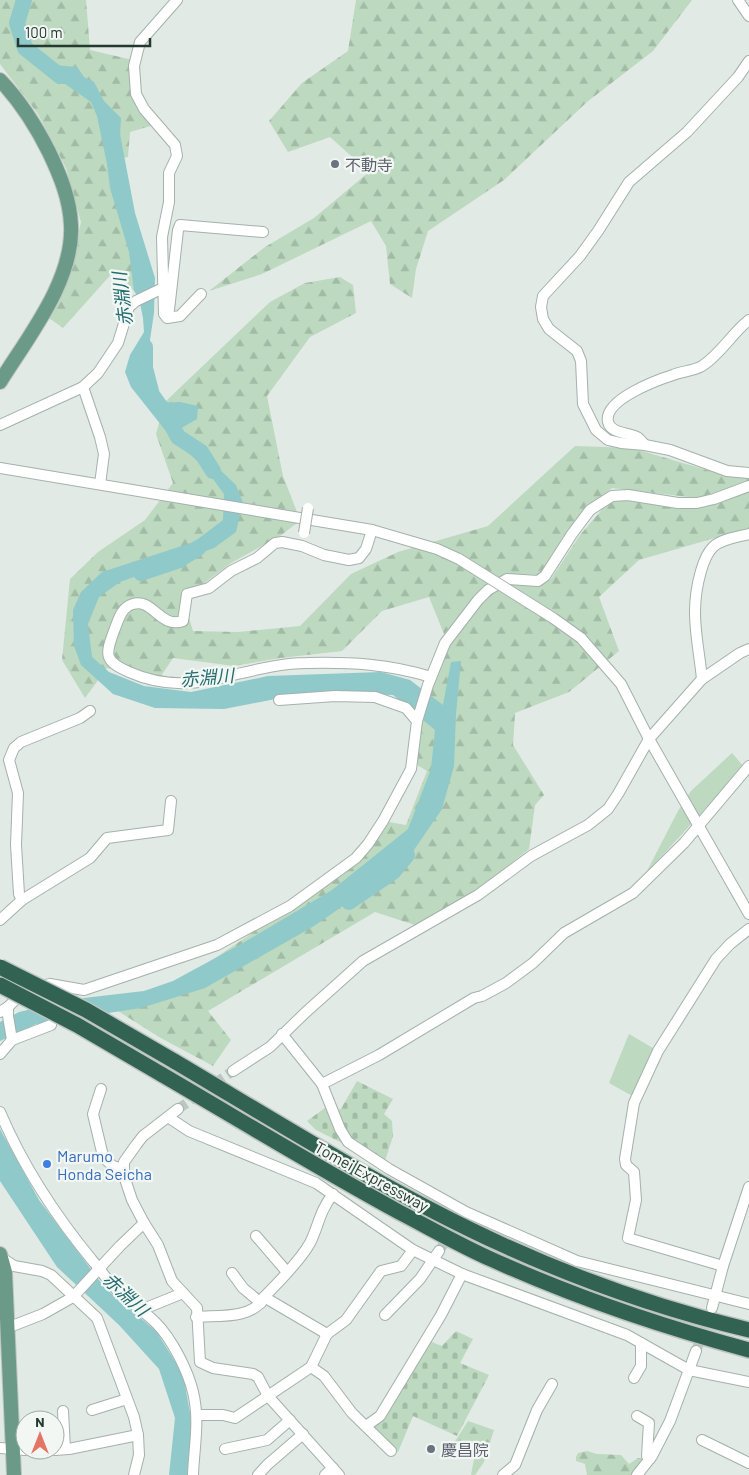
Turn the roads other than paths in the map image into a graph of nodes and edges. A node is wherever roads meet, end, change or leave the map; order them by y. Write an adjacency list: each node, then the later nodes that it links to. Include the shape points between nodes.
1 (176, 0): 7 (street, via 140,42 134,66 136,94 144,109 175,144 177,156 168,173 169,202 162,237)
2 (738, 0): 3 (street)
3 (749, 16)
4 (749, 61): 14 (street, via 738,78 687,132 629,182 580,256 543,296 543,319 577,351 581,361 584,404 596,430 608,440)
5 (0, 80): 11 (main road, via 24,109 56,166 69,206 71,226 68,256 58,283)
6 (263, 232): 9 (street, via 180,225)
7 (161, 290): 9 (street, via 164,314); 12 (street, via 129,307 118,343)
8 (201, 294): 9 (street, via 180,316)
9 (168, 318)
10 (749, 320): 14 (street, via 702,366 674,374 616,402 607,417 608,424 612,429 638,438)
11 (0, 382)
12 (84, 388): 13 (street); 17 (street, via 104,454)
13 (0, 425)
14 (645, 445): 16 (street, via 670,450 727,471)
15 (0, 468): 17 (street)
16 (749, 473)
17 (100, 484): 20 (street)
18 (749, 486): 25 (street, via 697,503 612,496 590,510 545,576 538,581 507,580 496,584 478,600 445,643)
19 (308, 508): 22 (street, bridge)
20 (372, 530): 22 (street, via 360,558 349,560 324,555); 29 (street, bridge, via 437,549 459,559 581,638 621,684)
21 (749, 534): 24 (street, via 713,546 703,564 696,588 694,622)
22 (302, 546): 25 (street, via 275,543 209,588 187,594 183,621 166,621 141,603 132,604 124,609 112,638 109,658 114,666 154,681 189,684 266,667 307,663 379,664 408,670)
23 (749, 649): 24 (street)
24 (702, 679): 29 (street)
25 (430, 681): 28 (street)
26 (279, 700): 28 (street, via 375,697 406,708)
27 (90, 711): 33 (street, via 21,742 9,760 18,794 16,845)
28 (417, 722): 39 (street, via 411,769 368,844 356,858 290,906 217,945 84,990 50,984 26,988)
29 (649, 740): 32 (street); 41 (street, via 608,809 588,825 531,856 478,895 363,961)
30 (749, 766): 32 (street)
31 (171, 801): 33 (street, via 168,830 107,838 90,858)
32 (699, 825): 34 (street); 45 (street, via 634,893 564,933 506,983)
33 (22, 900): 35 (street)
34 (749, 914)
35 (0, 920)
36 (749, 929): 59 (street, via 716,959 658,1051 634,1103 625,1159 626,1166 634,1172 636,1200 628,1238)
37 (0, 967): 74 (highway, Tomei Expressway, bridge, via 86,1010 384,1184 503,1245 653,1304)
38 (0, 985): 77 (highway, Tomei Expressway, bridge, via 77,1025 344,1182 458,1243 631,1316)
39 (5, 1012): 42 (street)
40 (51, 1025): 42 (street)
41 (282, 1034): 44 (street, via 270,1047); 45 (street)
42 (12, 1040): 43 (street)
43 (0, 1054)
44 (233, 1071)
45 (322, 1084): 65 (street, via 348,1142 466,1212 577,1261)
46 (101, 1089): 50 (street, via 93,1114 102,1152 112,1166)
47 (178, 1109): 49 (street)
48 (0, 1112): 60 (street, via 36,1182)
49 (168, 1118): 50 (street, via 143,1136 124,1162); 52 (street, via 190,1131)
50 (124, 1169): 53 (street, via 132,1200)
51 (749, 1187): 59 (street)
52 (333, 1194): 55 (street); 61 (street, via 319,1218 310,1244)
53 (144, 1224): 60 (street); 64 (street, via 158,1245 172,1280)
54 (256, 1236): 61 (street)
55 (413, 1250): 58 (street); 75 (street, via 401,1266 381,1272 346,1320)
56 (439, 1251): 58 (street)
57 (1, 1256): 66 (street, via 14,1266 51,1275); 73 (main road, via 5,1272)
58 (432, 1260): 63 (street); 71 (street, via 420,1279)
59 (723, 1266): 65 (street)
60 (99, 1268): 66 (street); 70 (street, via 116,1289)
61 (286, 1272): 67 (street)
62 (232, 1274): 67 (street, via 243,1288)
63 (462, 1274): 76 (street); 91 (street, via 380,1416)
64 (183, 1293): 70 (street); 72 (street, via 197,1308)
65 (716, 1296): 68 (street); 69 (street)
66 (73, 1298): 73 (street); 86 (street, via 97,1318)
67 (262, 1300): 72 (street, via 243,1314); 75 (street)
68 (749, 1304)
69 (712, 1308)
70 (141, 1310): 88 (street, via 157,1324 175,1349 189,1378)
71 (385, 1315)
72 (196, 1316): 85 (street, via 200,1362 213,1368 253,1374)
73 (7, 1328): 79 (main road)
74 (749, 1330)
75 (326, 1334): 80 (street)
76 (641, 1343): 81 (street); 82 (street, via 641,1366)
77 (749, 1350)
78 (696, 1351): 81 (street)
79 (4, 1361): 96 (main road)
80 (311, 1368): 85 (street); 91 (street, via 324,1376)
81 (689, 1370): 83 (street); 99 (street, via 670,1421)
82 (634, 1378)
83 (749, 1382)
84 (552, 1384): 107 (street, via 537,1410 515,1465)
85 (268, 1396): 88 (street, via 235,1418); 90 (street)
86 (127, 1399): 87 (street); 93 (street)
87 (92, 1410)
88 (198, 1415): 104 (street)
89 (637, 1416): 99 (street, via 649,1423 647,1456)
90 (290, 1420): 92 (street); 97 (street, via 267,1440)
91 (366, 1426): 98 (street)
92 (303, 1434): 101 (street); 105 (street)
93 (138, 1435): 95 (street); 103 (street, via 139,1455)
94 (702, 1440): 100 (street)
95 (65, 1448)
96 (13, 1449): 102 (main road)
97 (224, 1449)
98 (391, 1451)
99 (650, 1459): 108 (street)
100 (749, 1463)
101 (336, 1471): 106 (street)
102 (14, 1475)
103 (134, 1475)
104 (193, 1475)
105 (258, 1475)
106 (325, 1475)
107 (503, 1475)
108 (637, 1475)

